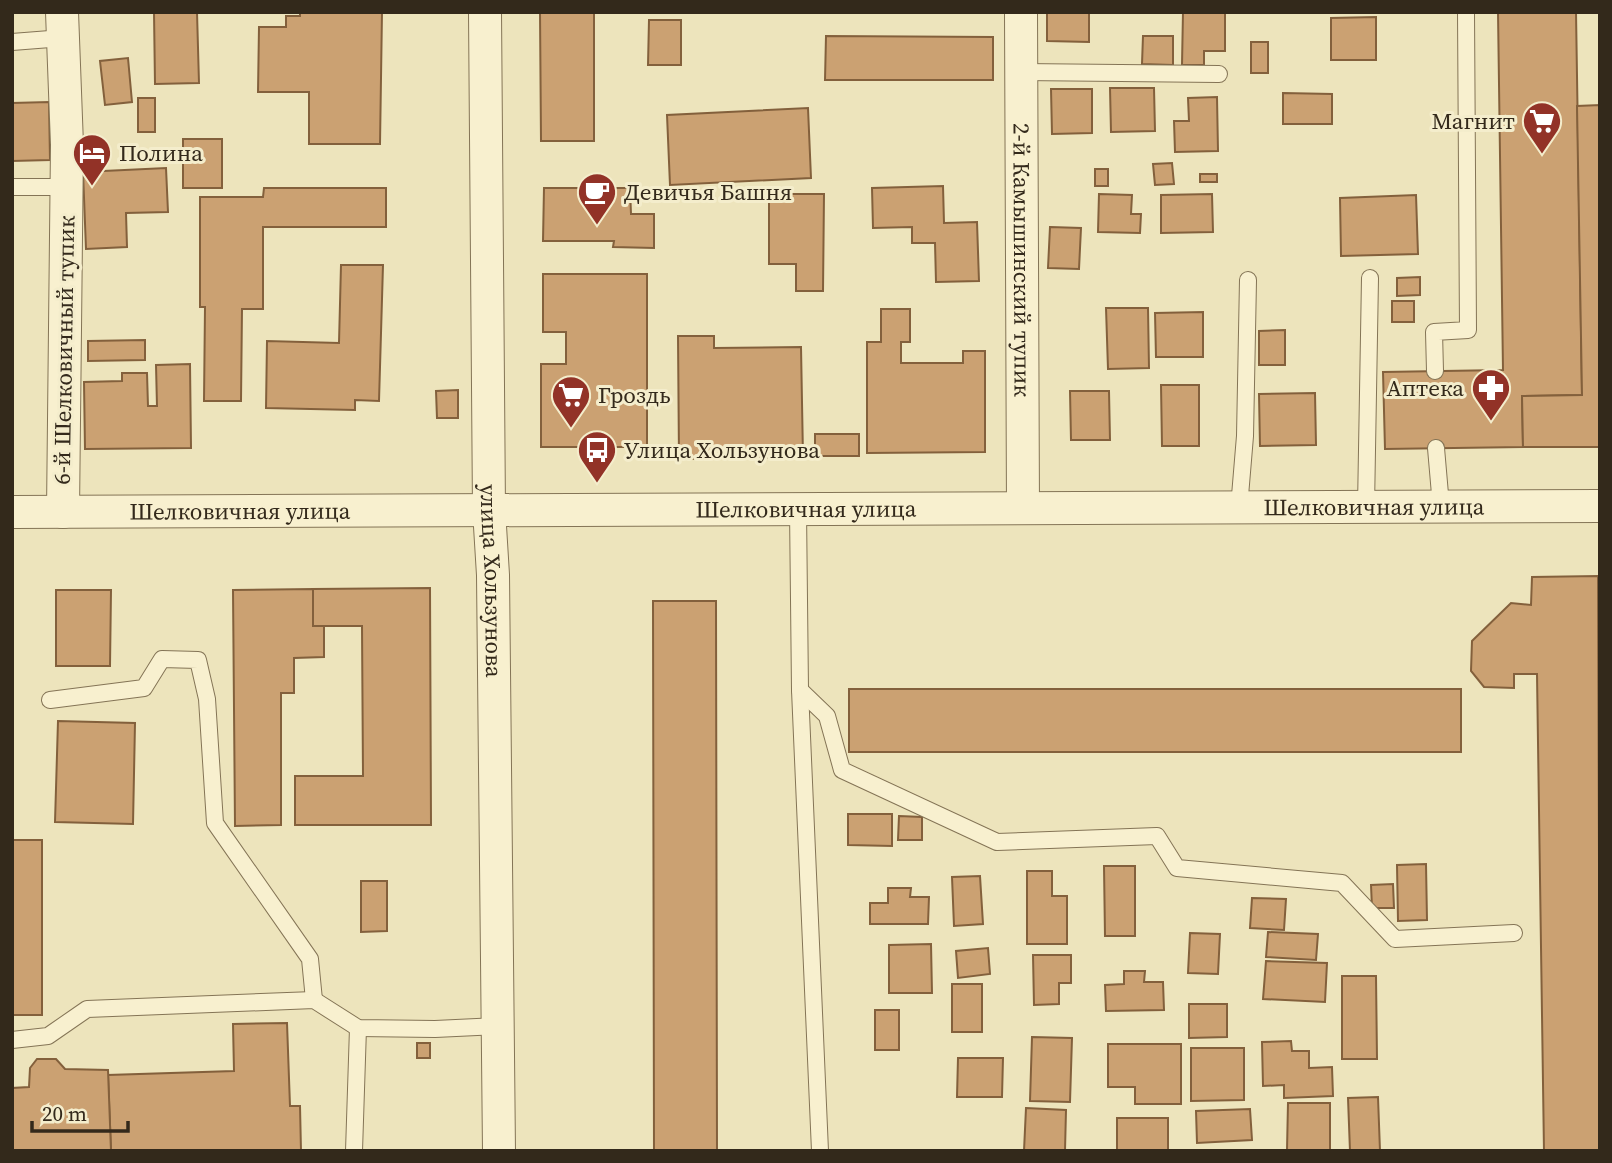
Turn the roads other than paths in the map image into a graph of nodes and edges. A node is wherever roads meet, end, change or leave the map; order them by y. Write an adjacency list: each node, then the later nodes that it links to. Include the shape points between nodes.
1 (485, 12): 19 (street, улица Хользунова)
2 (1021, 12): 6 (street, 2-й Камышинский тупик)
3 (1466, 12): 12 (lane, via 1468,330 1434,332)
4 (62, 25): 5 (lane); 9 (street, 6-й Шелковичный тупик)
5 (12, 42)
6 (1021, 72): 7 (lane); 17 (street, 2-й Камышинский тупик)
7 (1219, 74)
8 (12, 187): 9 (lane)
9 (66, 187): 22 (street, 6-й Шелковичный тупик)
10 (1370, 278): 16 (lane)
11 (1248, 280): 18 (lane)
12 (1435, 371)
13 (1436, 448): 14 (lane)
14 (1441, 506): 15 (street, Шелковичная улица); 16 (street, Шелковичная улица)
15 (1600, 506)
16 (1366, 507): 18 (street, Шелковичная улица)
17 (1023, 508): 18 (street, Шелковичная улица); 20 (street, Шелковичная улица)
18 (1239, 508)
19 (489, 510): 20 (street, Шелковичная улица); 22 (street, Шелковичная улица); 27 (street, улица Хользунова)
20 (798, 510): 23 (lane)
21 (12, 512): 22 (street, Шелковичная улица)
22 (63, 512)
23 (800, 690): 25 (lane, via 827,716 842,770 997,842 1157,835 1177,868 1342,883 1395,939); 32 (lane)
24 (50, 700): 26 (lane, via 144,688 162,659 198,660 207,699 215,823 310,959)
25 (1514, 933)
26 (314, 1000): 28 (lane); 29 (lane, via 87,1009 48,1036)
27 (498, 1026): 28 (lane); 31 (street, улица Хользунова)
28 (358, 1028): 30 (lane)
29 (12, 1040)
30 (354, 1151)
31 (499, 1151)
32 (820, 1151)

